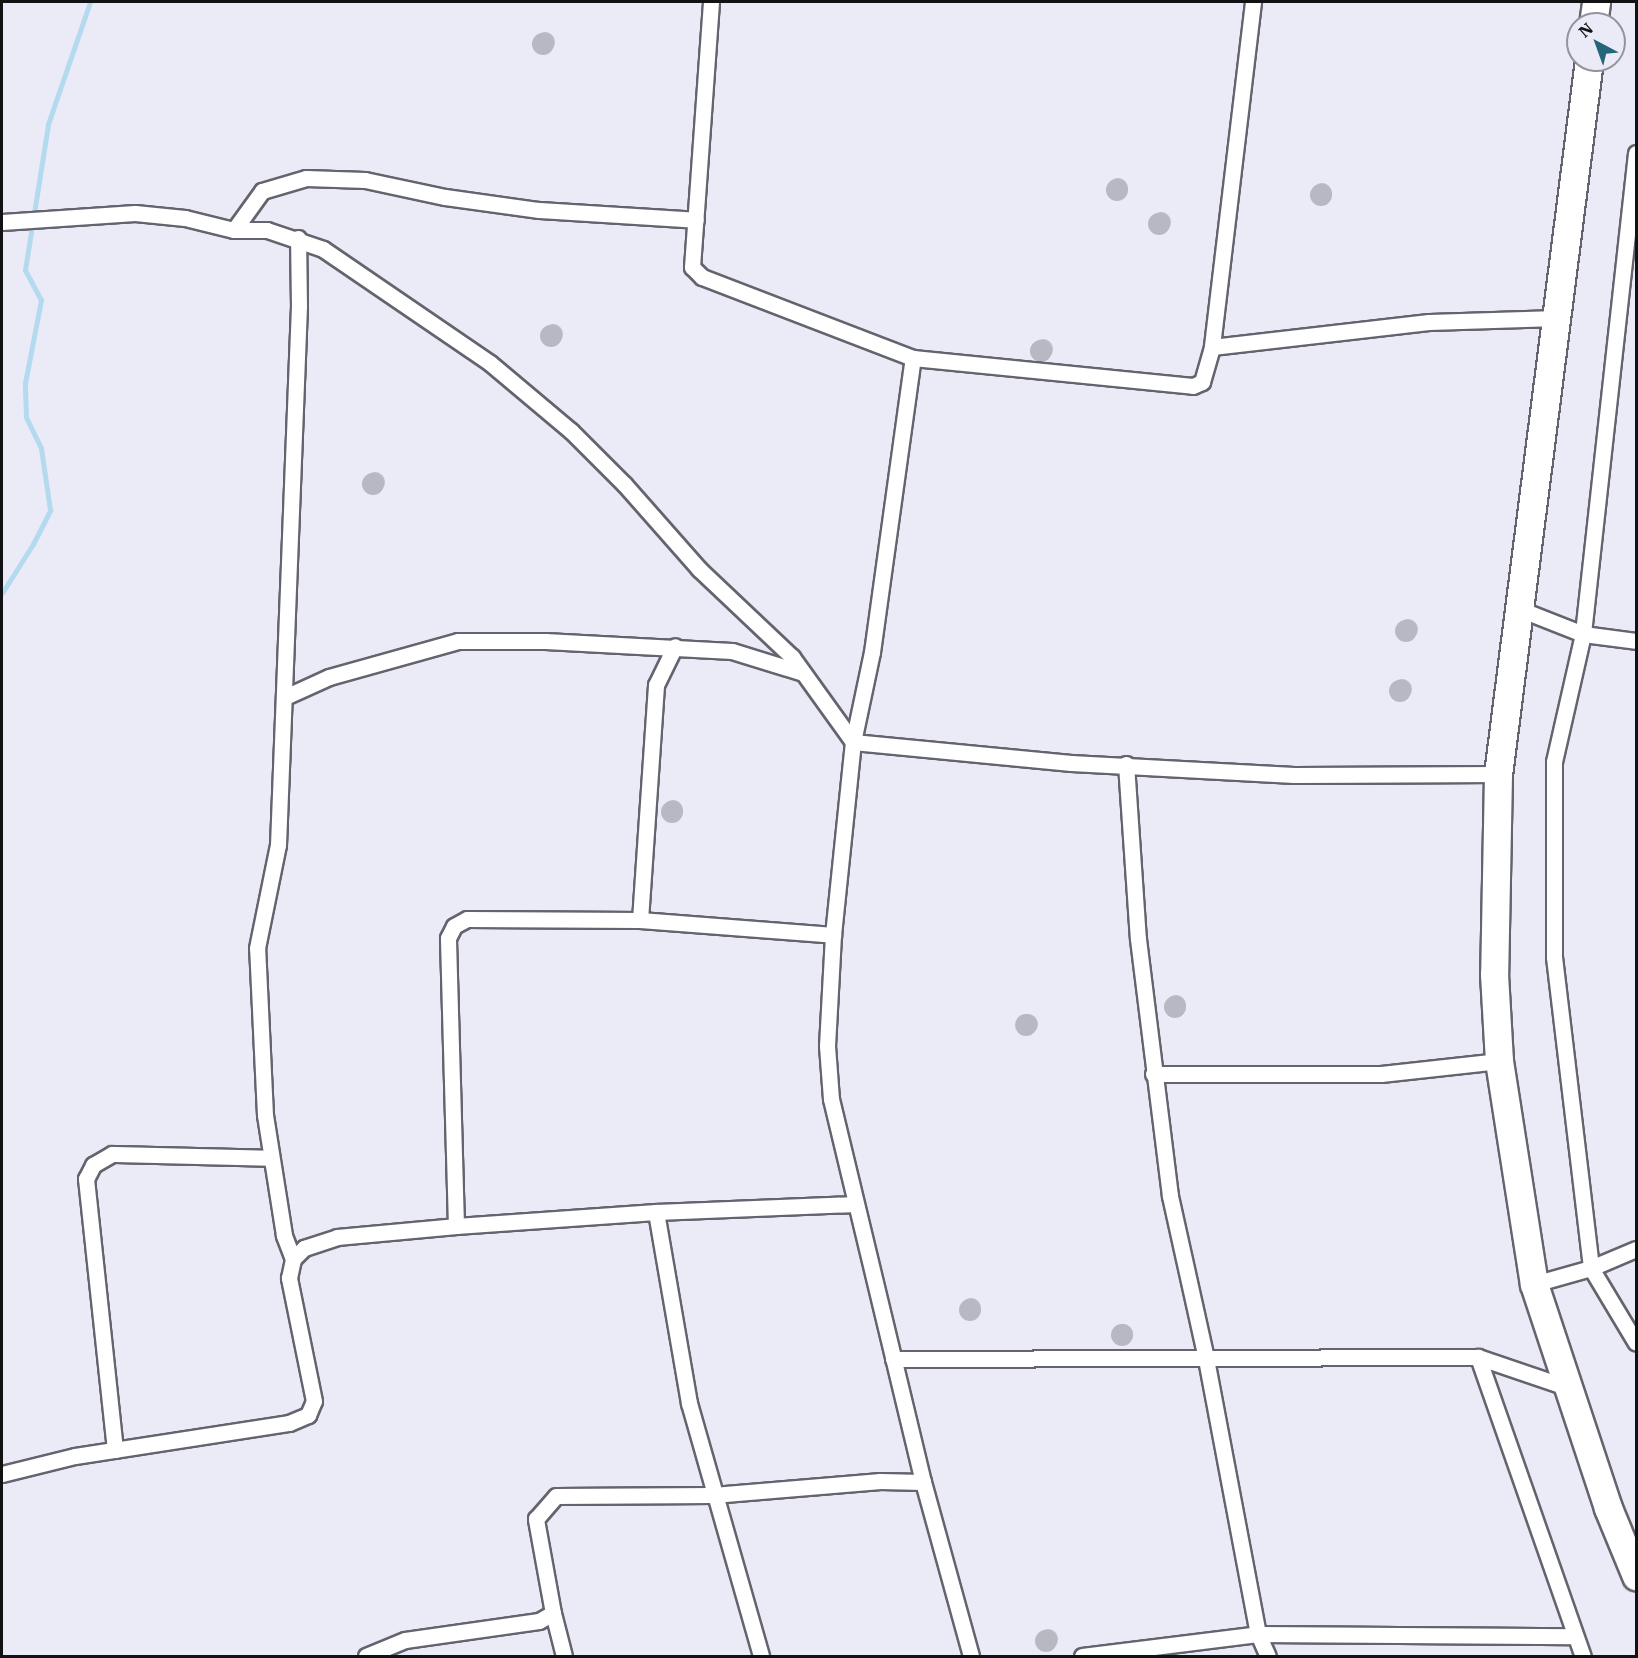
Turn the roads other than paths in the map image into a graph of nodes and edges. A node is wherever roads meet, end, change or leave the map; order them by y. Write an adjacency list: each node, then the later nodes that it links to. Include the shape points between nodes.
1 (711, 2): 5 (street)
2 (1253, 2): 10 (street)
3 (1588, 72): 9 (highway)
4 (1636, 153): 13 (street)
5 (696, 220): 7 (street, via 540,210 445,197 365,180 306,178 262,191); 11 (street, via 692,267 702,277)
6 (2, 222): 7 (street, via 135,213 185,218)
7 (234, 230): 8 (street, via 267,230)
8 (298, 238): 16 (street, via 345,262 490,363 571,431 699,569 792,657); 17 (street, via 299,318)
9 (1557, 318): 10 (street, via 1429,322); 12 (highway)
10 (1212, 347): 11 (street, via 1202,381 1193,386)
11 (913, 358): 18 (street, via 872,652)
12 (1517, 608): 13 (street); 20 (highway)
13 (1583, 634): 14 (street); 31 (street, via 1554,762 1554,957)
14 (1636, 641)
15 (675, 646): 16 (street, via 732,651); 17 (street, via 458,641 329,677); 21 (street, via 656,686)
16 (803, 673): 18 (street)
17 (285, 697): 25 (street, via 278,845 257,948 265,1115)
18 (853, 742): 19 (street, via 1071,763); 22 (street)
19 (1126, 764): 20 (street, via 1293,775); 24 (street, via 1138,939)
20 (1498, 774): 23 (highway, via 1493,898)
21 (640, 920): 22 (street); 28 (street, via 467,919 454,926 448,938)
22 (833, 935): 26 (street, via 827,1046 831,1099)
23 (1499, 1060): 24 (street, via 1381,1074); 32 (highway)
24 (1153, 1074): 36 (street, via 1177,1238)
25 (271, 1158): 30 (street, via 284,1235); 38 (street, via 112,1154 93,1165 86,1179)
26 (856, 1204): 27 (street); 35 (street)
27 (656, 1212): 28 (street); 41 (street, via 689,1403)
28 (456, 1226): 30 (street, via 337,1237 304,1248)
29 (1636, 1248): 31 (street)
30 (293, 1259): 38 (street, via 289,1278 314,1401 308,1415 289,1423)
31 (1591, 1268): 32 (street); 33 (street)
32 (1534, 1284): 37 (highway)
33 (1636, 1343)
34 (1478, 1357): 36 (street); 37 (street); 45 (street)
35 (893, 1359): 36 (street); 40 (street)
36 (1206, 1359): 44 (street)
37 (1566, 1387): 42 (highway)
38 (114, 1450): 39 (street)
39 (2, 1474)
40 (923, 1482): 41 (street, via 880,1481); 49 (street)
41 (713, 1495): 43 (street, via 556,1496 536,1519); 48 (street)
42 (1636, 1576)
43 (553, 1613): 46 (street, via 538,1621 405,1640); 47 (street)
44 (1258, 1634): 45 (street); 50 (street); 51 (street)
45 (1575, 1636): 52 (street)
46 (376, 1655)
47 (564, 1656)
48 (760, 1656)
49 (971, 1656)
50 (1082, 1656)
51 (1268, 1656)
52 (1583, 1656)

